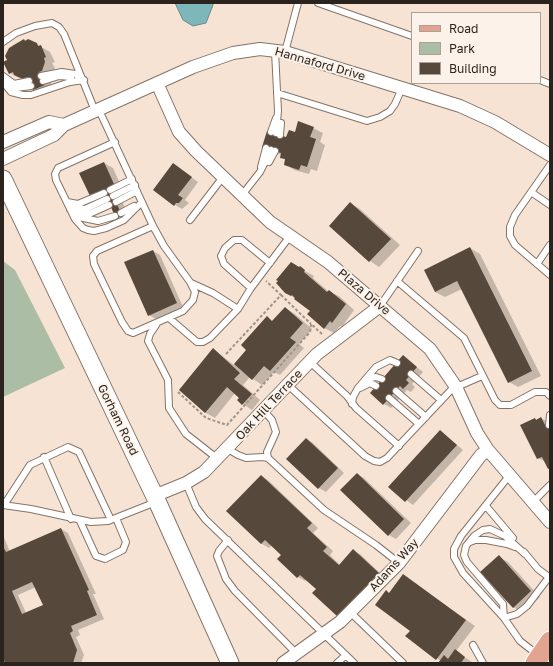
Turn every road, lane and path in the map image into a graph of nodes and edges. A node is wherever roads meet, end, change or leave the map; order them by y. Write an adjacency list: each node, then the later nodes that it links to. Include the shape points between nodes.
1 (298, 3): 5 (lane)
2 (318, 3): 3 (lane)
3 (411, 36)
4 (3, 42): 8 (lane, via 16,33 35,26 56,24 64,34)
5 (280, 51): 11 (street, Hannaford Drive, via 260,49 233,53); 12 (street, Hannaford Drive); 13 (lane)
6 (3, 77): 10 (lane, via 8,84 16,88)
7 (42, 78): 8 (lane, via 62,72 75,74)
8 (84, 80): 9 (lane, via 30,95 11,92); 14 (lane)
9 (3, 82)
10 (30, 84)
11 (157, 84): 14 (street, Hannaford Drive); 23 (street, Plaza Drive, via 179,132)
12 (402, 88): 13 (lane, via 390,111 367,121); 19 (street, Hannaford Drive, via 460,106 495,122)
13 (277, 93): 15 (lane)
14 (97, 110): 16 (street, Hannaford Drive); 18 (lane)
15 (278, 111): 15 (lane, via 276,134 281,127)
16 (64, 125): 17 (street, Hannaford Drive, via 49,122); 20 (street, Hannaford Drive, via 54,135)
17 (3, 142)
18 (115, 142): 25 (lane); 30 (lane, via 56,170 55,178)
19 (550, 155)
20 (3, 159)
21 (550, 165): 27 (lane)
22 (260, 172): 22 (lane, via 266,166 270,149); 28 (lane)
23 (223, 177): 28 (street, Plaza Drive); 35 (lane)
24 (3, 179): 85 (main road, Gorham Road)
25 (132, 179): 26 (lane); 26 (lane, via 113,196)
26 (136, 188): 29 (lane)
27 (531, 192): 31 (lane); 41 (lane, via 515,215 510,236 515,246)
28 (242, 195): 37 (street, Plaza Drive, via 270,222)
29 (142, 202): 32 (lane); 33 (lane, via 127,217 94,231 83,228); 36 (lane)
30 (68, 205): 30 (lane, via 89,214 107,199 78,204); 33 (lane)
31 (550, 205)
32 (121, 213)
33 (74, 216): 34 (lane, via 98,221)
34 (115, 216)
35 (190, 220)
36 (153, 226): 45 (lane); 51 (lane, via 97,251 93,256 94,264 128,330 136,332)
37 (290, 236): 40 (lane); 48 (street, Plaza Drive, via 328,262)
38 (550, 244): 41 (lane)
39 (418, 250): 44 (lane)
40 (270, 262): 46 (lane); 46 (lane, via 242,240 234,240 225,248 221,256 224,264)
41 (537, 264): 42 (lane)
42 (550, 275)
43 (265, 280): 47 (path)
44 (397, 281): 48 (lane); 58 (lane, via 464,338)
45 (190, 282): 49 (lane); 50 (lane, via 195,292 193,300 183,311)
46 (251, 288): 49 (lane)
47 (281, 295): 52 (path); 54 (path)
48 (380, 306): 55 (street, Oak Hill Terrace); 63 (street, Plaza Drive, via 430,349)
49 (238, 309): 50 (lane, via 210,338 200,342 193,340)
50 (169, 318): 51 (lane)
51 (158, 323): 64 (lane, via 148,341)
52 (311, 324): 53 (path); 64 (path, via 310,332 227,424 206,418 176,390)
53 (326, 336)
54 (226, 354)
55 (310, 362): 61 (street, Oak Hill Terrace); 70 (lane, via 347,396)
56 (397, 363): 59 (lane, via 390,360 380,364)
57 (410, 374): 69 (lane)
58 (482, 376): 63 (lane); 67 (lane, via 500,405 511,404 535,392 546,392)
59 (366, 379): 60 (lane); 66 (lane)
60 (382, 379)
61 (288, 385): 71 (street, Oak Hill Terrace); 76 (lane, via 369,459 380,462)
62 (376, 386): 66 (lane, via 370,383)
63 (456, 387): 69 (lane); 78 (street, Plaza Drive, via 477,433)
64 (170, 389): 81 (lane, via 169,408 186,434)
65 (396, 391): 73 (lane)
66 (356, 392): 70 (lane)
67 (550, 396)
68 (389, 398): 74 (lane)
69 (441, 400): 73 (lane)
70 (352, 404): 76 (lane)
71 (264, 411): 77 (street, Oak Hill Terrace); 80 (lane, via 272,420 276,432 267,452)
72 (550, 415): 75 (lane)
73 (426, 417): 74 (lane)
74 (419, 424): 76 (lane)
75 (549, 425)
76 (399, 446)
77 (228, 449): 80 (lane, via 246,458); 81 (street, Oak Hill Terrace)
78 (488, 450): 82 (street, Plaza Drive); 96 (street, Adams Way, via 481,455)
79 (44, 457): 87 (lane, via 30,465); 89 (lane); 90 (lane, via 68,447 79,452)
80 (268, 458): 96 (lane, via 324,510 376,544)
81 (218, 460): 83 (street, Oak Hill Terrace)
82 (509, 476): 86 (street, Plaza Drive); 88 (lane)
83 (186, 483): 85 (street, Oak Hill Terrace); 93 (lane, via 200,514)
84 (550, 485): 86 (lane)
85 (155, 498): 90 (lane); 105 (main road, Gorham Road)
86 (532, 503): 92 (street, Plaza Drive)
87 (3, 505): 89 (lane)
88 (486, 506): 95 (lane); 99 (lane, via 460,536 454,549 454,557 463,573)
89 (71, 518): 91 (lane)
90 (114, 519): 91 (lane, via 100,522); 91 (lane, via 126,542 123,550 105,559 96,556)
91 (80, 521)
92 (550, 522)
93 (228, 540): 100 (lane); 102 (lane, via 217,556 226,579)
94 (468, 543): 95 (lane, via 479,540 507,544); 95 (lane, via 479,532 494,529); 99 (lane, via 464,552 465,559 503,604)
95 (525, 554): 97 (lane, via 538,569)
96 (399, 563): 98 (street, Adams Way)
97 (550, 577): 99 (lane, via 527,606 517,614)
98 (350, 612): 100 (street, Adams Way); 109 (lane)
99 (504, 618): 103 (lane, via 520,641)
100 (326, 634): 102 (street, Adams Way); 104 (lane)
101 (473, 645): 110 (lane)
102 (296, 653): 106 (street, Adams Way)
103 (541, 653)
104 (346, 655): 107 (lane); 108 (lane)
105 (230, 663)
106 (283, 663)
107 (337, 663)
108 (354, 663)
109 (403, 663)
110 (483, 663)

